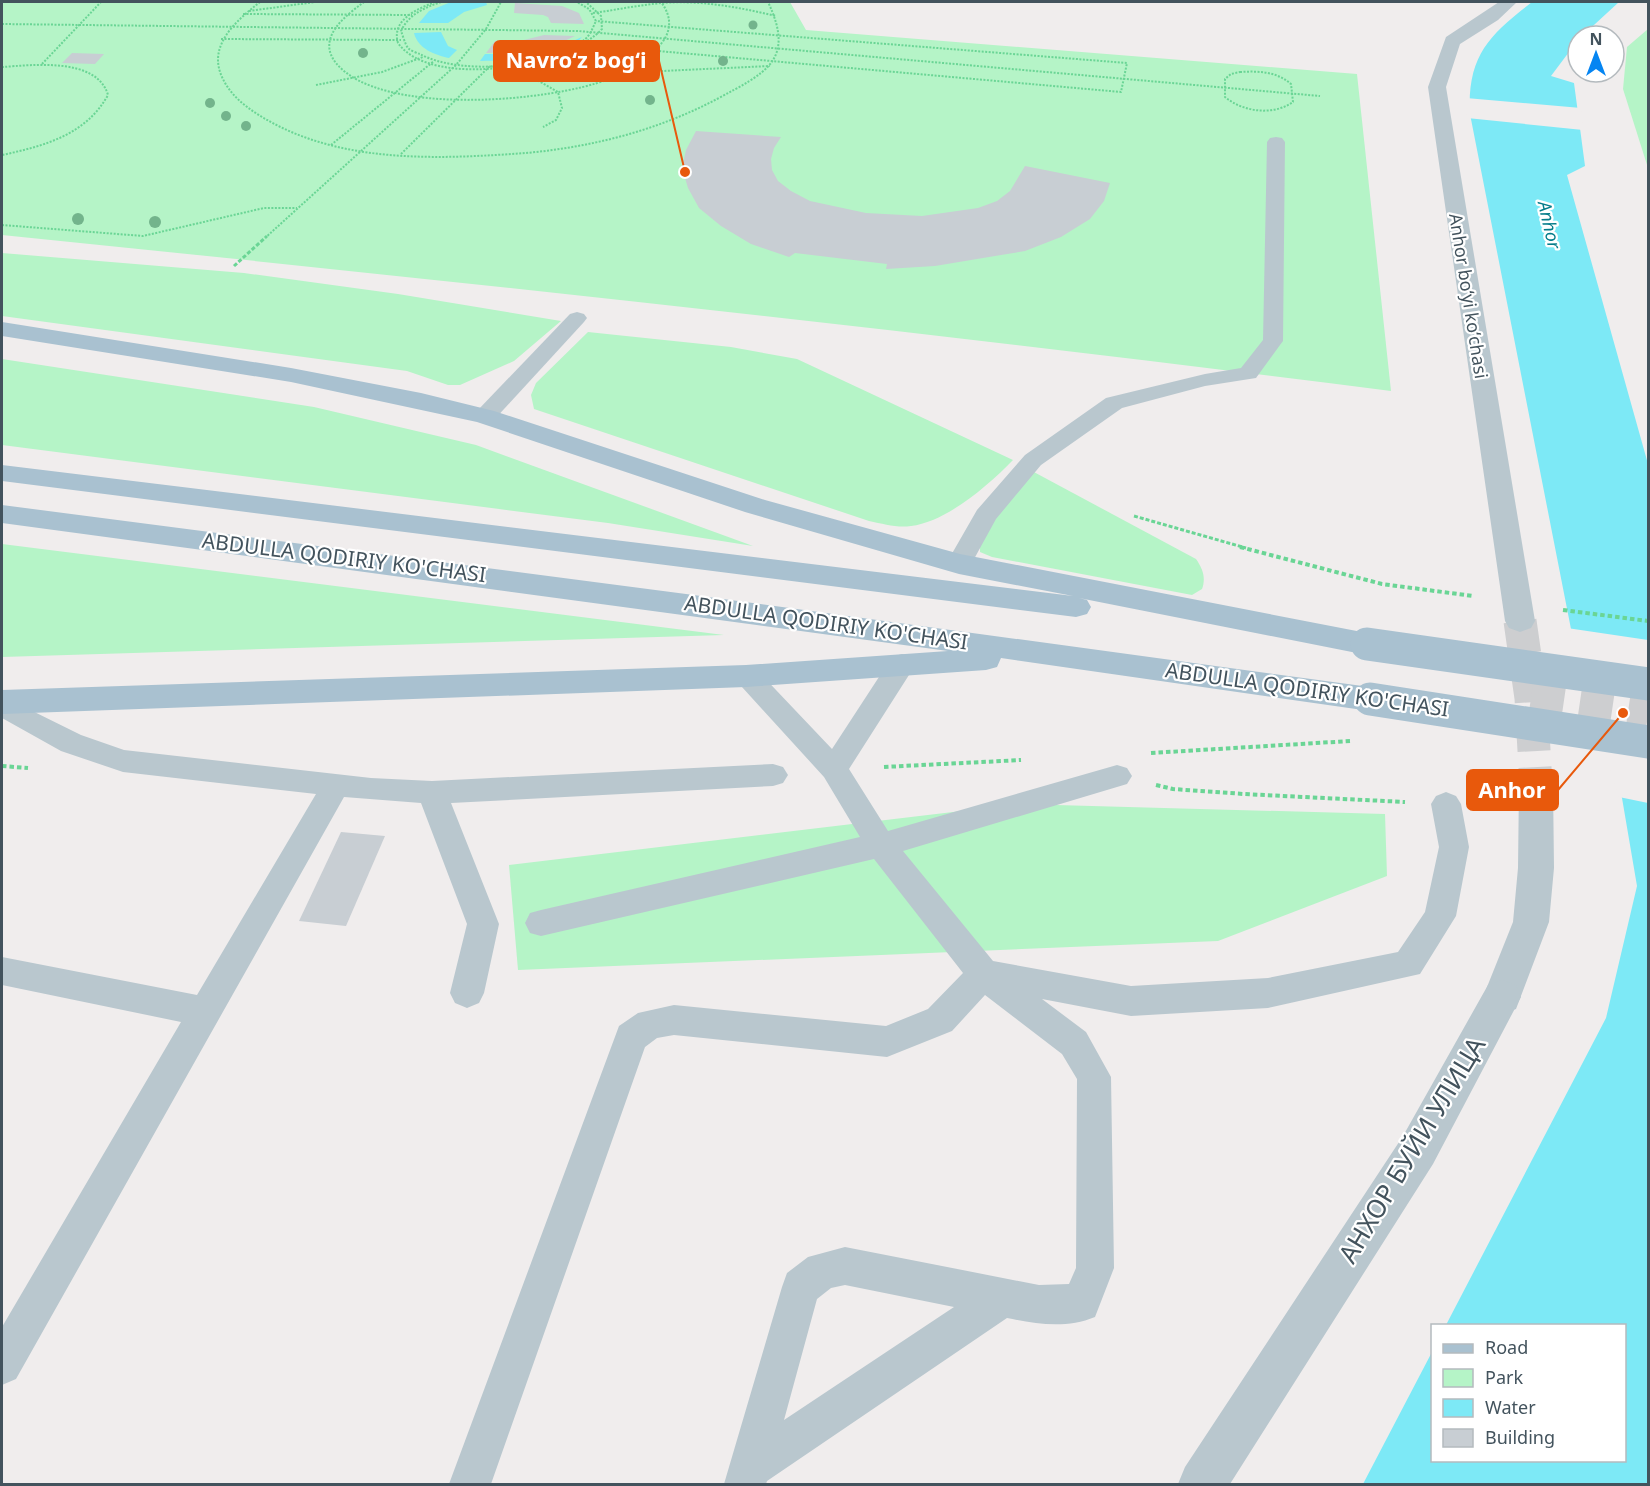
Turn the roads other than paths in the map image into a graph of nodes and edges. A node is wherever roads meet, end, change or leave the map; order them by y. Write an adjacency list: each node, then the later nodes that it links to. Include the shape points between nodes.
1 (1509, 2): 9 (street, Anhor boʻyi koʻchasi, via 1452,41 1437,87)
2 (1276, 142): 8 (lane, via 1273,340 1248,373 1114,403 1075,429 1025,469 986,515)
3 (577, 318): 5 (lane)
4 (2, 330): 5 (main road, via 291,375)
5 (485, 417): 8 (main road, via 755,506)
6 (2, 473): 10 (main road, ABDULLA QODIRIY KO'CHASI)
7 (2, 514): 11 (main road, ABDULLA QODIRIY KO'CHASI)
8 (959, 564): 10 (main road)
9 (1518, 612)
10 (1366, 644): 14 (main road, ABDULLA QODIRIY KO'CHASI, bridge)
11 (1058, 654): 12 (main road); 16 (main road, ABDULLA QODIRIY KO'CHASI, bridge)
12 (902, 664): 13 (main road); 17 (lane)
13 (746, 676): 15 (main road); 17 (lane)
14 (1648, 684)
15 (2, 704): 20 (lane, via 71,743 123,761)
16 (1648, 742)
17 (834, 770): 24 (lane)
18 (773, 775): 22 (lane)
19 (1117, 776): 24 (lane)
20 (336, 784): 22 (lane); 29 (lane)
21 (1536, 785): 34 (street, АНХОР БУЙИ УЛИЦА, via 1536,868 1531,922 1502,997 1418,1150)
22 (432, 792): 28 (lane, via 483,924)
23 (1446, 804): 27 (lane, via 1454,847 1440,916 1408,964 1268,993 1131,1001)
24 (881, 845): 25 (lane); 27 (lane)
25 (541, 923)
26 (2, 971): 29 (lane)
27 (984, 974): 30 (lane, via 1074,1043 1095,1077 1095,1268 1081,1303 1039,1305); 33 (lane, via 940,1020 887,1042 674,1020 650,1024 631,1037)
28 (467, 993)
29 (205, 1012): 31 (lane)
30 (1001, 1299): 32 (lane); 32 (lane, via 845,1266 822,1271 801,1287)
31 (2, 1365)
32 (748, 1475)
33 (470, 1485)
34 (1202, 1485)

